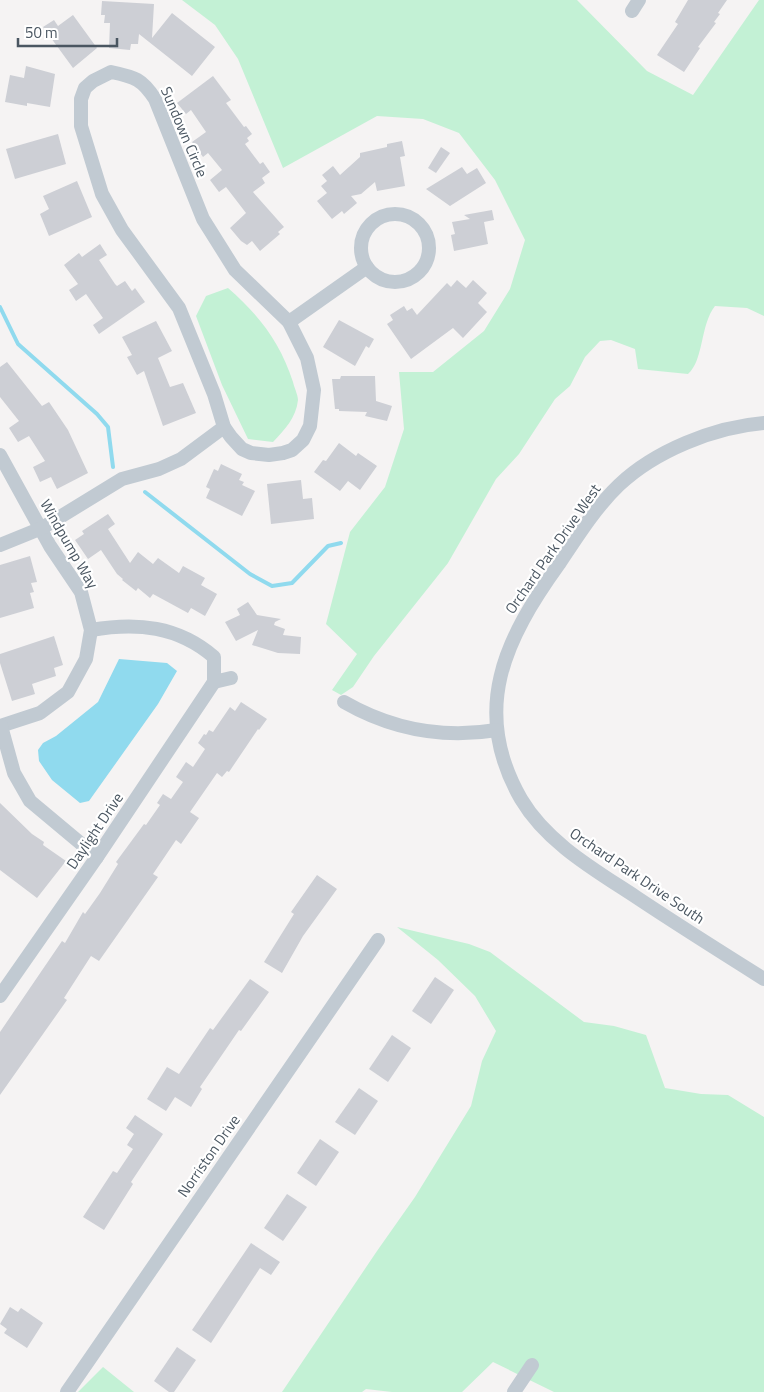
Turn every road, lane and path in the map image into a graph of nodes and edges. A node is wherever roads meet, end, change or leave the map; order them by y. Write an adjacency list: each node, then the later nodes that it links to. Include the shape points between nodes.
1 (367, 266): 1 (street, via 382,280 412,278 429,256 426,232 407,215 388,214 378,218 365,232 362,241 363,259); 2 (street)
2 (289, 322): 4 (street, Sundown Circle, via 311,371 314,404 307,434 292,450 276,455 259,455 242,449); 4 (street, Sundown Circle, via 235,270 202,219 156,99 144,83 131,76 111,72 93,81 81,99 82,126 102,194 122,230 179,308 214,394)
3 (764, 423): 13 (street, Orchard Park Drive West, via 715,434 663,455 628,477 610,495 521,621 500,676)
4 (224, 428): 6 (street, via 181,459 122,479)
5 (0, 455): 6 (street, Windpump Way)
6 (42, 528): 7 (street); 8 (street, Windpump Way, via 50,546 81,592)
7 (0, 544)
8 (91, 630): 10 (street, via 130,626 160,629 198,643 214,658); 12 (street, Windpump Way, via 86,659 68,692 40,713)
9 (230, 678): 10 (street)
10 (214, 682): 14 (street, Daylight Drive)
11 (344, 702): 13 (street, via 377,719 409,729 460,734)
12 (1, 726): 14 (street, via 14,773 30,802)
13 (497, 730): 16 (street, Orchard Park Drive South, via 518,793 536,820 554,838 621,887)
14 (97, 857): 17 (street, Daylight Drive)
15 (378, 940): 19 (street, Norriston Drive)
16 (762, 974)
17 (0, 996)
18 (532, 1365): 20 (street)
19 (67, 1392)
20 (514, 1392)

